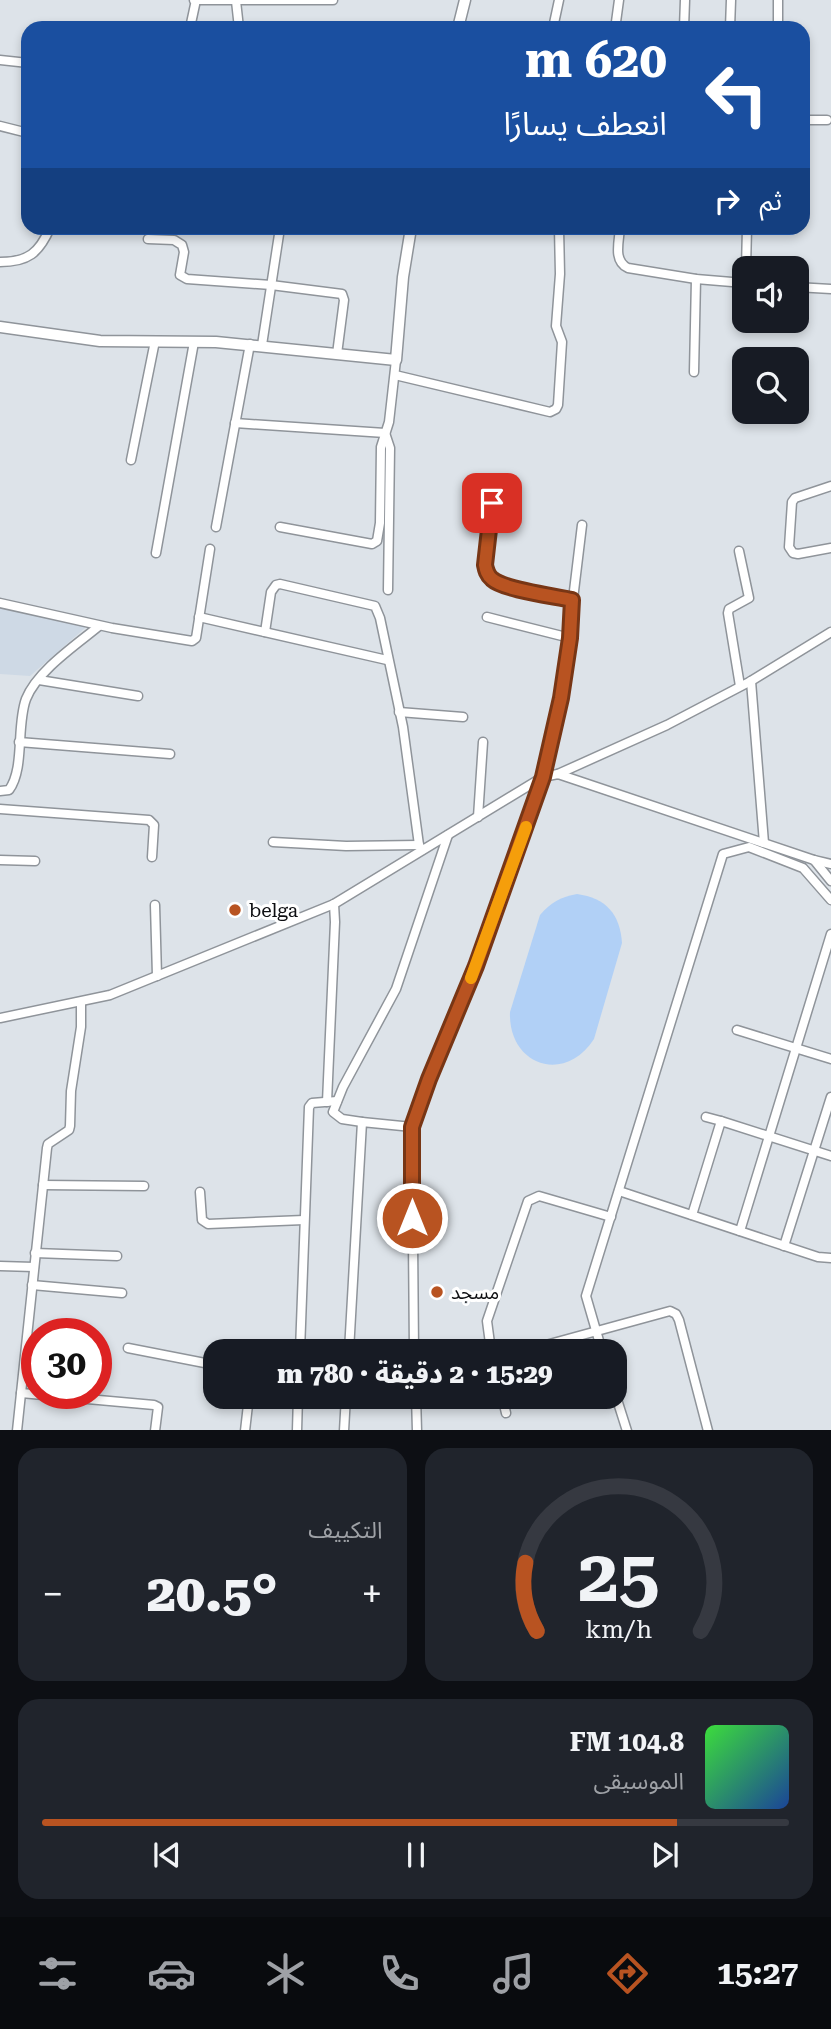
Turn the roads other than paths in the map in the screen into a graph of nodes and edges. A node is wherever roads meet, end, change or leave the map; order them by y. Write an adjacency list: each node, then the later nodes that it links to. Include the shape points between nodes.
1 (195, 0): 11 (street); 12 (street)
2 (332, 0): 9 (street)
3 (453, 0): 10 (street)
4 (559, 0): 15 (street)
5 (619, 0): 16 (street)
6 (685, 0): 17 (street)
7 (731, 0): 18 (street)
8 (778, 0): 19 (street)
9 (315, 1): 11 (street)
10 (465, 1): 14 (street)
11 (236, 2): 13 (street)
12 (191, 21)
13 (238, 21)
14 (460, 21)
15 (554, 21)
16 (616, 21)
17 (684, 21)
18 (730, 21)
19 (778, 21)
20 (0, 60): 21 (street)
21 (21, 62)
22 (810, 120): 23 (street)
23 (827, 120)
24 (0, 126): 25 (street)
25 (21, 131)
26 (46, 235): 34 (street, via 26,258)
27 (279, 235): 37 (street)
28 (410, 235): 46 (street)
29 (559, 235): 48 (street, via 556,326 562,342 556,409 550,412)
30 (619, 235): 35 (street, via 621,265)
31 (747, 235): 33 (street)
32 (148, 239): 37 (street, via 174,240 182,245 183,278)
33 (746, 256)
34 (0, 262)
35 (696, 279): 36 (street); 47 (street)
36 (732, 282)
37 (271, 285): 44 (street); 45 (street, via 344,296)
38 (809, 288): 39 (street)
39 (831, 289)
40 (0, 327): 41 (street, via 89,340)
41 (155, 341): 42 (street); 51 (street)
42 (194, 342): 43 (street); 60 (street)
43 (250, 344): 44 (street); 49 (street)
44 (262, 345): 45 (street)
45 (337, 354): 46 (street)
46 (396, 360): 48 (street)
47 (694, 372)
48 (395, 374): 50 (street)
49 (236, 423): 50 (street); 55 (street)
50 (386, 433): 56 (street, via 381,447 377,541 372,544); 61 (street, via 390,448)
51 (131, 460)
52 (495, 484): 62 (street, via 487,573 505,586)
53 (831, 486): 57 (street, via 792,502 789,547 798,554)
54 (582, 525): 62 (street)
55 (216, 527)
56 (280, 527)
57 (831, 548)
58 (210, 549): 64 (street)
59 (739, 551): 73 (street, via 749,598 727,612)
60 (156, 553)
61 (388, 590)
62 (572, 600): 69 (street)
63 (0, 603): 66 (street)
64 (199, 617): 66 (street, via 196,638 187,642); 67 (street)
65 (487, 617): 69 (street)
66 (99, 625): 71 (street)
67 (265, 632): 70 (street); 70 (street, via 271,592 280,584 371,604 380,618)
68 (831, 632): 72 (street)
69 (570, 638): 81 (street)
70 (387, 660): 75 (street)
71 (39, 680): 74 (street); 77 (street, via 27,699)
72 (751, 681): 73 (street); 87 (street)
73 (740, 686): 80 (street)
74 (138, 696)
75 (399, 712): 76 (street); 88 (street)
76 (463, 717)
77 (19, 742): 79 (street); 82 (street, via 15,779 9,790)
78 (483, 742): 84 (street)
79 (170, 754)
80 (558, 774): 81 (street); 87 (street)
81 (543, 777): 84 (street); 111 (street, via 476,966)
82 (0, 791)
83 (0, 808): 89 (street, via 149,820 154,825)
84 (478, 817): 85 (street)
85 (449, 835): 88 (street); 106 (street, via 396,989)
86 (273, 842): 88 (street)
87 (764, 843): 91 (street)
88 (420, 847): 96 (street)
89 (152, 857)
90 (0, 860): 92 (street)
91 (814, 860): 93 (street); 94 (street)
92 (35, 861)
93 (831, 864)
94 (831, 881)
95 (831, 900): 117 (street, via 803,868 749,847 723,854)
96 (334, 904): 99 (street); 107 (street)
97 (155, 905): 99 (street)
98 (831, 934): 103 (street)
99 (157, 976): 100 (street)
100 (81, 1002): 101 (street); 115 (street, via 70,1126 48,1144)
101 (0, 1018)
102 (737, 1030): 103 (street)
103 (796, 1048): 104 (street); 112 (street)
104 (831, 1059)
105 (831, 1097): 113 (street)
106 (337, 1101): 107 (street); 110 (street, via 333,1112 337,1117)
107 (327, 1102): 121 (street, via 312,1103 309,1108)
108 (706, 1117): 109 (street)
109 (721, 1121): 112 (street); 119 (street)
110 (362, 1122): 111 (street); 134 (street)
111 (412, 1127): 135 (street)
112 (769, 1136): 113 (street); 122 (street)
113 (814, 1151): 114 (street); 123 (street)
114 (831, 1156)
115 (43, 1185): 116 (street); 124 (street)
116 (144, 1186)
117 (619, 1191): 119 (street); 120 (street)
118 (200, 1192): 121 (street, via 202,1220 208,1224)
119 (692, 1215): 122 (street)
120 (611, 1217): 132 (street, via 586,1296); 136 (street, via 539,1196 528,1201 487,1321)
121 (304, 1220): 133 (street)
122 (740, 1231): 123 (street)
123 (784, 1246): 126 (street)
124 (35, 1253): 125 (street); 128 (street)
125 (117, 1256)
126 (831, 1258)
127 (0, 1266): 128 (street)
128 (34, 1267): 129 (street)
129 (32, 1285): 130 (street); 131 (street)
130 (122, 1293)
131 (29, 1318)
132 (596, 1332): 137 (street); 138 (street); 157 (street, via 670,1311 676,1314)
133 (300, 1339)
134 (350, 1339)
135 (414, 1339)
136 (489, 1339)
137 (569, 1339)
138 (598, 1339)
139 (128, 1348): 140 (street)
140 (203, 1364)
141 (21, 1393): 150 (street)
142 (112, 1401): 151 (street, via 154,1405 158,1408)
143 (247, 1409): 152 (street)
144 (298, 1409): 153 (street)
145 (345, 1409): 154 (street)
146 (416, 1409): 155 (street)
147 (505, 1409): 149 (street)
148 (620, 1409): 156 (street)
149 (506, 1413)
150 (17, 1430)
151 (155, 1430)
152 (245, 1430)
153 (297, 1430)
154 (344, 1430)
155 (417, 1430)
156 (627, 1430)
157 (708, 1430)

